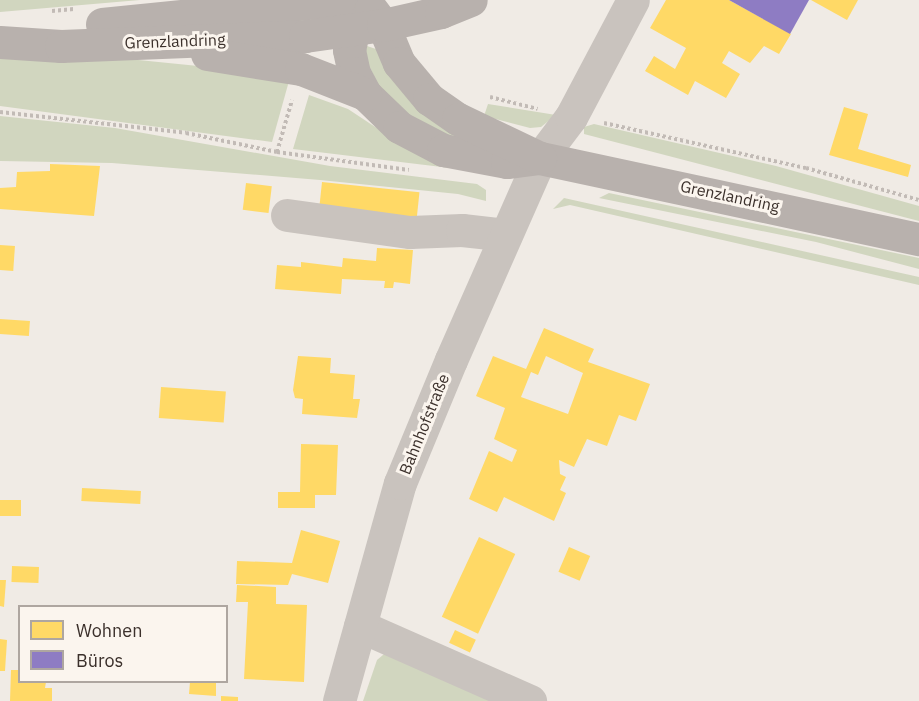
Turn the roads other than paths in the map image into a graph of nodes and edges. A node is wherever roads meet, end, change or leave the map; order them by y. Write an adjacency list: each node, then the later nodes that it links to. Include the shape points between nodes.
1 (339, 0): 5 (main road, Grenzlandring, via 27,31)
2 (471, 0): 4 (main road, via 441,12)
3 (633, 0): 8 (street, Bahnhofstraße, via 571,117)
4 (364, 14): 6 (main road, Grenzlandring, via 305,36); 7 (main road, Grenzlandring, via 349,50 354,73); 8 (main road, Grenzlandring, via 417,88 458,119)
5 (0, 40): 6 (main road, Grenzlandring, via 61,46)
6 (135, 43): 7 (main road, via 301,69)
7 (365, 94): 8 (main road, Grenzlandring, via 399,127 443,150 507,162)
8 (540, 158): 10 (street, Bahnhofstraße); 11 (main road, Grenzlandring, via 752,200)
9 (287, 215): 10 (street, via 410,232 462,230)
10 (506, 235): 12 (street, Bahnhofstraße, via 400,483)
11 (919, 239)
12 (360, 626): 13 (street, Bahnhofstraße); 14 (street)
13 (339, 701)
14 (530, 701)

